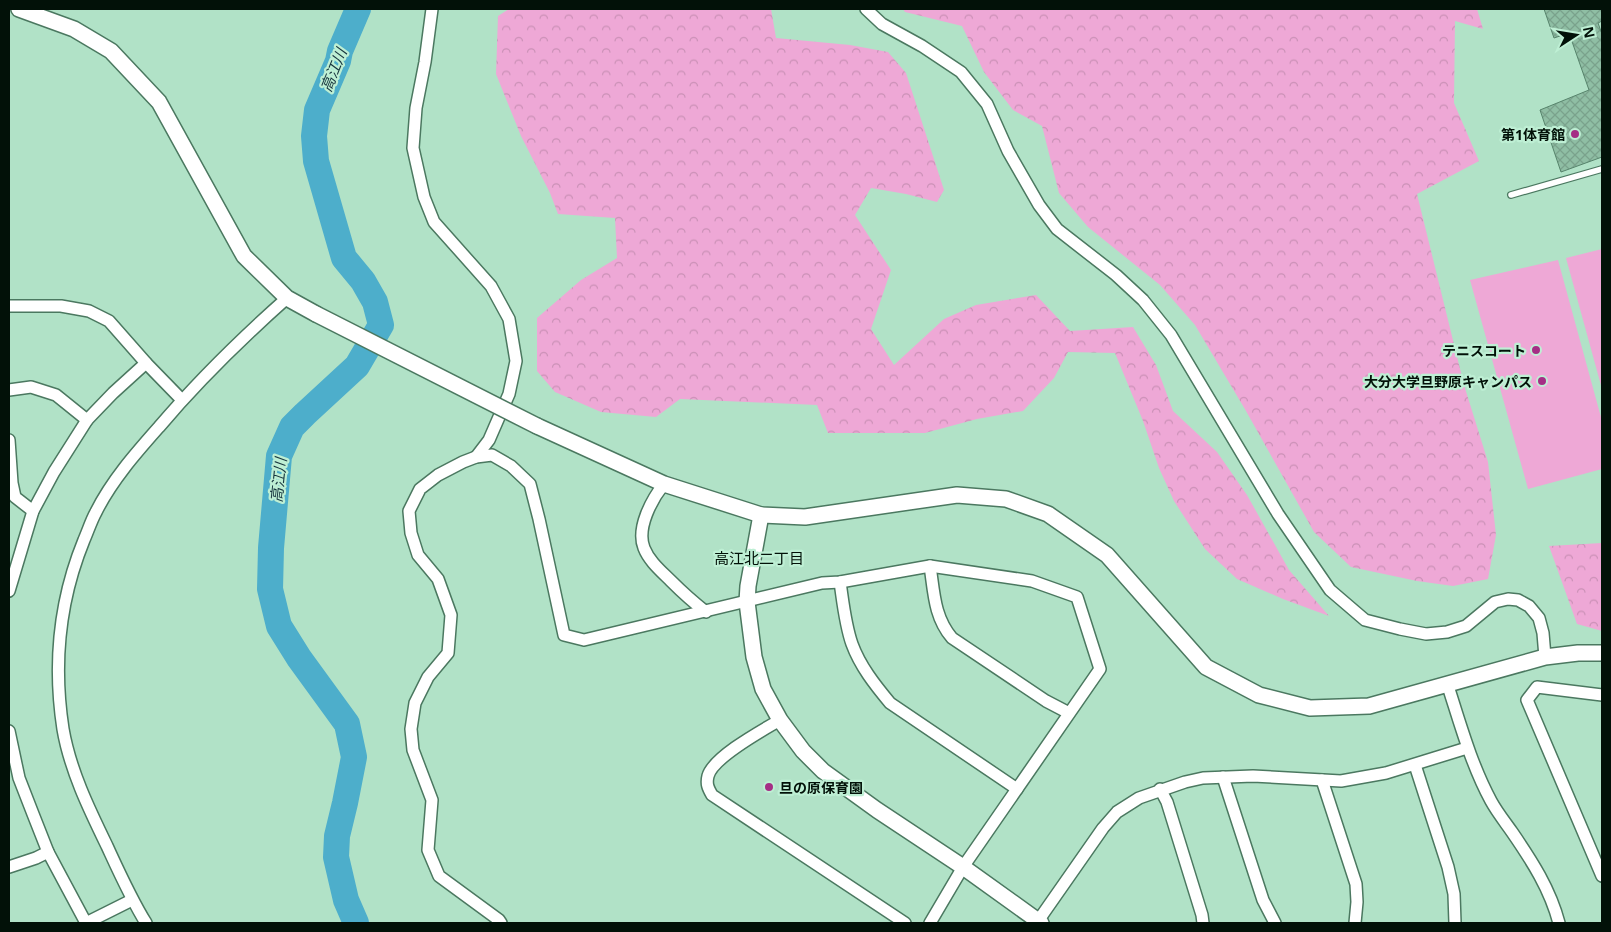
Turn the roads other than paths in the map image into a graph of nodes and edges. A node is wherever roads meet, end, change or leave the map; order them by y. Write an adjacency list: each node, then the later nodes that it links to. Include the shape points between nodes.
1 (19, 9): 6 (street, via 74,29 111,51 159,102 244,256)
2 (432, 9): 13 (street, via 416,108 414,148 424,197 434,222 491,286 509,319 516,361 509,394 488,440)
3 (866, 9): 23 (street, via 882,24 961,72 987,104 1038,206 1057,229 1143,300 1171,335 1278,514 1330,590 1365,620 1426,634 1466,626 1495,602 1518,600 1529,606 1539,618)
4 (1602, 169): 5 (lane)
5 (1511, 195)
6 (287, 298): 10 (street); 14 (street, bridge, via 537,426)
7 (9, 306): 8 (street, via 61,306 89,311 109,321)
8 (146, 363): 10 (street); 11 (street)
9 (9, 390): 11 (street, via 31,387 56,395)
10 (182, 400): 40 (street, via 117,478 96,512 72,570 60,630 59,689 72,764)
11 (87, 420): 15 (street)
12 (9, 440): 15 (street, via 15,497)
13 (476, 457): 21 (street, via 492,455 511,466 530,484 564,635 584,640); 43 (street, via 438,475 420,489 409,511 411,533 418,554 438,579 451,615 448,653 428,677 415,704 411,729 413,750 432,800 428,850 439,876)
14 (664, 484): 16 (street); 21 (street, via 653,498 642,530 643,546 657,567)
15 (33, 511): 19 (street)
16 (761, 515): 20 (street); 24 (street, via 805,517 957,495 1006,500 1048,514 1107,554 1206,667 1259,695 1310,708 1369,706)
17 (930, 566): 18 (street); 26 (street, via 934,599 943,628 952,638); 26 (street, via 1032,581 1076,597 1100,668)
18 (840, 582): 20 (street, via 822,583); 34 (street, via 852,644 862,667 875,685 890,702)
19 (9, 591)
20 (746, 602): 21 (street); 27 (street, via 754,657 763,689)
21 (706, 612)
22 (1602, 653): 23 (street)
23 (1545, 657): 24 (street)
24 (1447, 683): 29 (street)
25 (1602, 695): 39 (street, via 1537,687 1527,700)
26 (1069, 713): 34 (street)
27 (780, 720): 38 (street, via 802,751 823,770); 44 (street, via 739,745 716,765 709,774 707,786 712,795)
28 (9, 731): 32 (street)
29 (1467, 748): 30 (street); 50 (street, via 1492,802 1546,886)
30 (1415, 765): 33 (street, via 1367,777); 49 (street, via 1448,867 1454,894)
31 (1223, 778): 33 (street, via 1253,776); 35 (street, via 1203,778); 47 (street, via 1263,900)
32 (14, 780): 36 (street)
33 (1322, 780): 48 (street, via 1356,884)
34 (1017, 789): 38 (street)
35 (1160, 789): 41 (street, via 1138,798 1112,817); 46 (street, via 1167,802)
36 (48, 852): 37 (street); 40 (street, via 86,923)
37 (9, 867)
38 (963, 867): 41 (street); 45 (street)
39 (1602, 876)
40 (132, 900): 42 (street)
41 (1040, 922)
42 (146, 923)
43 (501, 923)
44 (905, 923)
45 (930, 923)
46 (1203, 923)
47 (1275, 923)
48 (1355, 923)
49 (1455, 923)
50 (1559, 923)

